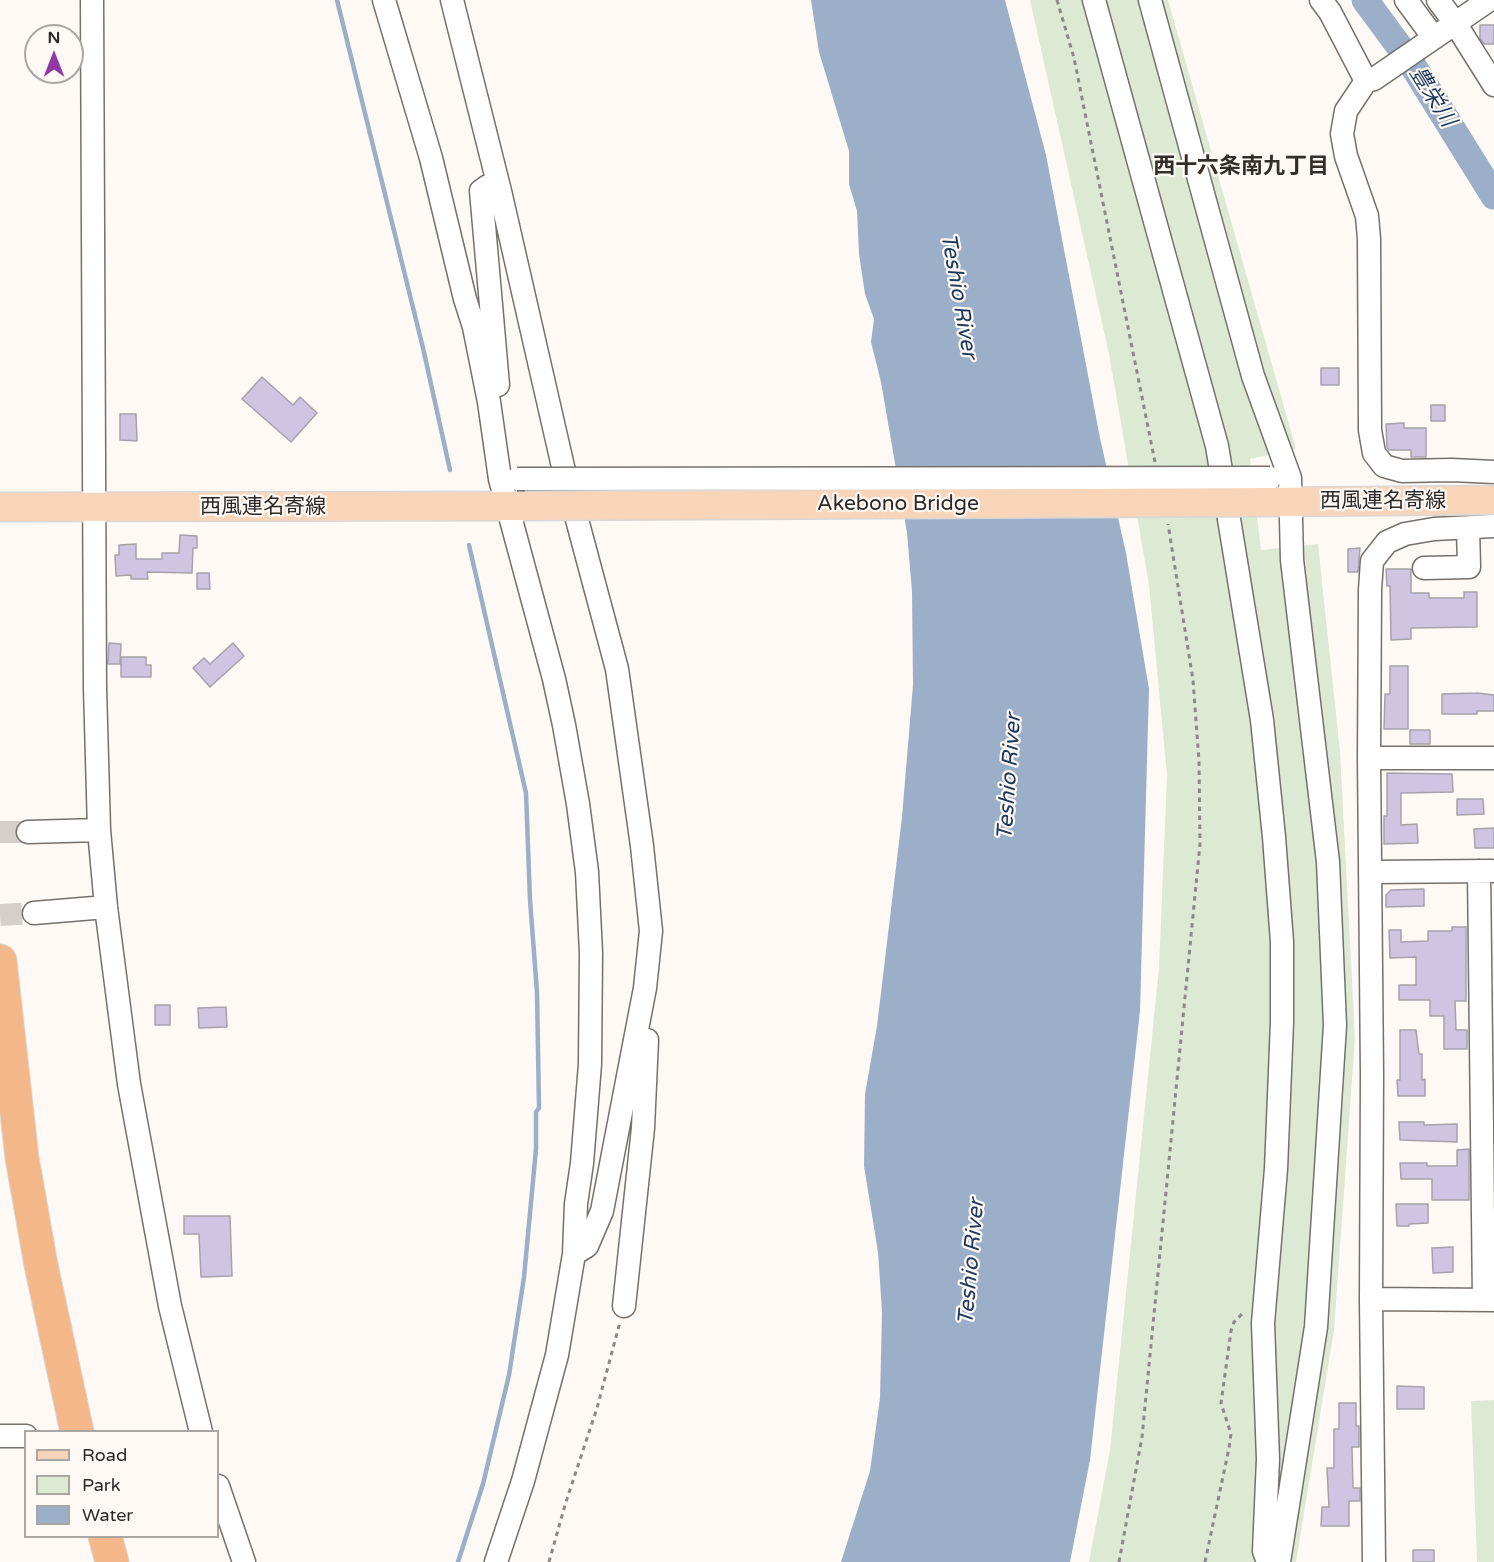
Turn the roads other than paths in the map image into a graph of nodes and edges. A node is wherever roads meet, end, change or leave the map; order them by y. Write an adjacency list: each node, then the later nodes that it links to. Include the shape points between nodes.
1 (92, 0): 21 (street)
2 (384, 0): 15 (street, via 431,158)
3 (452, 0): 14 (street)
4 (1094, 0): 49 (street, via 1217,446 1262,720 1281,942 1276,1169 1263,1323 1268,1459 1264,1551)
5 (1150, 0): 17 (street)
6 (1322, 0): 12 (street)
7 (1406, 0): 11 (street)
8 (1438, 0): 10 (street)
9 (1489, 0): 10 (street)
10 (1455, 23): 11 (street); 13 (street)
11 (1431, 41): 12 (street)
12 (1370, 80): 16 (street, via 1346,111 1342,134 1367,216 1370,430 1374,453 1384,466 1402,471)
13 (1494, 86)
14 (500, 191): 15 (street, via 488,186 481,191 498,378 496,393); 34 (street, via 564,471 617,669 651,931)
15 (489, 402): 18 (street)
16 (1494, 472)
17 (1281, 490): 18 (main road, Akebono Bridge, bridge); 19 (main road, 西風連名寄線); 50 (street, via 1328,862 1335,1024 1316,1327)
18 (512, 493): 21 (main road, 西風連名寄線); 36 (street, via 562,714 587,872 590,1064)
19 (1494, 500)
20 (0, 507): 21 (main road, 西風連名寄線)
21 (94, 507): 27 (street)
22 (1494, 526): 23 (street)
23 (1468, 528): 24 (street, via 1469,567); 25 (street, via 1405,534 1387,542 1372,561)
24 (1424, 568)
25 (1369, 758): 26 (street); 30 (street)
26 (1494, 758)
27 (99, 830): 28 (street); 31 (street)
28 (28, 832)
29 (1486, 871): 30 (street); 35 (street)
30 (1370, 872): 37 (street)
31 (106, 908): 32 (street); 41 (street, via 129,1084 147,1185 170,1306)
32 (34, 913)
33 (0, 961): 40 (highway, via 22,1158)
34 (645, 988): 36 (street, via 602,1210 591,1240); 39 (street, via 648,1019 643,1128)
35 (1487, 1000): 38 (street)
36 (574, 1254): 48 (street, via 557,1355)
37 (1371, 1299): 38 (street); 51 (street)
38 (1489, 1300)
39 (624, 1306)
40 (77, 1430)
41 (201, 1430)
42 (0, 1436): 43 (street)
43 (24, 1436)
44 (219, 1489): 47 (street)
45 (106, 1538): 46 (highway)
46 (112, 1562)
47 (244, 1562)
48 (496, 1562)
49 (1268, 1562)
50 (1279, 1562)
51 (1374, 1562)

